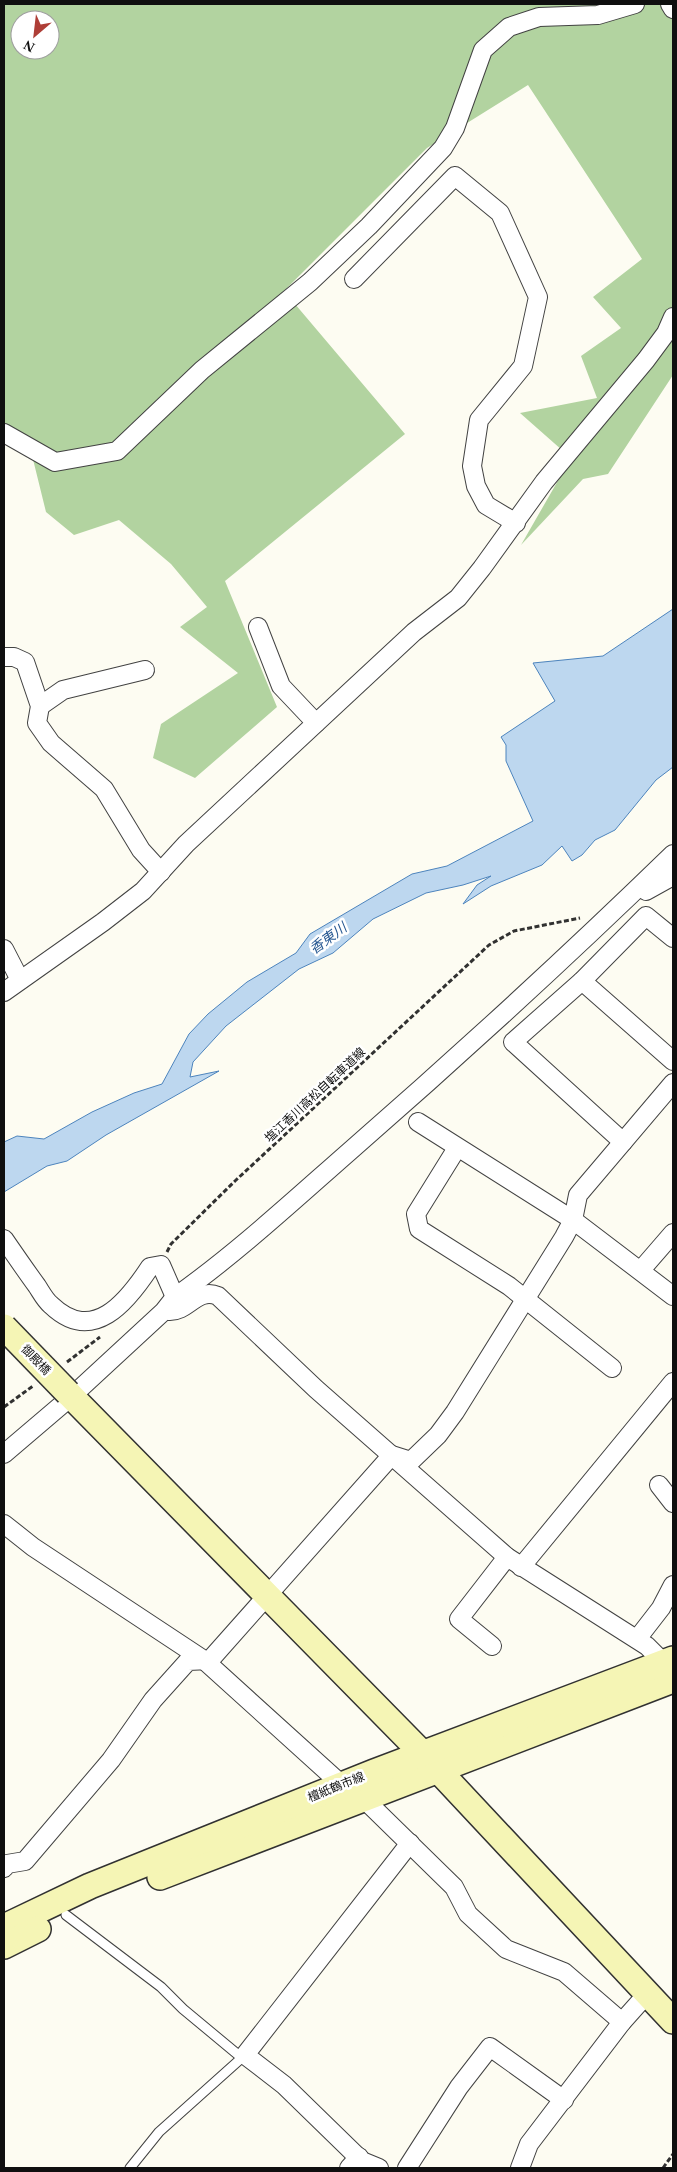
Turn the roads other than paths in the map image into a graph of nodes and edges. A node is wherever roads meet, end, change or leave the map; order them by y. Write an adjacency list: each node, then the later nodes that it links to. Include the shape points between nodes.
1 (635, 4): 6 (street, via 598,15 539,17 509,27 483,50 455,128 443,148 310,282 202,370 117,451 55,462)
2 (670, 4): 3 (street)
3 (673, 9)
4 (354, 279): 7 (street, via 455,176 500,213 538,297 523,366 479,420 472,466 476,486 486,505)
5 (673, 317): 7 (street, via 666,333 646,360 544,482)
6 (4, 433)
7 (516, 523): 12 (street, via 458,598 414,632)
8 (258, 627): 12 (street, via 281,686)
9 (4, 658): 11 (street, via 14,657 24,662)
10 (145, 670): 11 (street, via 63,690)
11 (40, 706): 14 (street, via 37,723 51,743 104,789 141,850)
12 (316, 723): 14 (street, via 186,844)
13 (673, 854): 16 (street)
14 (161, 872): 20 (street, via 143,892 103,922)
15 (673, 876): 16 (street, via 646,891)
16 (636, 890): 31 (street, via 450,1064)
17 (673, 938): 19 (street, via 646,916)
18 (4, 949): 20 (street)
19 (582, 981): 21 (street); 24 (street, via 513,1042)
20 (10, 984)
21 (673, 1062)
22 (673, 1083): 24 (street)
23 (418, 1122): 25 (street)
24 (623, 1142): 26 (street, via 578,1195)
25 (457, 1148): 26 (street); 32 (street, via 416,1214 419,1229 509,1286)
26 (573, 1220): 29 (street); 32 (street)
27 (673, 1233): 29 (street)
28 (4, 1239): 31 (street, via 50,1305 72,1319 92,1322 108,1315 135,1288 150,1267 160,1265)
29 (641, 1270): 30 (street)
30 (673, 1296)
31 (176, 1297): 33 (street)
32 (525, 1300): 35 (street); 39 (street, via 456,1412 438,1435 411,1461)
33 (164, 1311): 37 (street); 39 (street, via 174,1312 202,1294 218,1296 316,1389)
34 (4, 1327): 37 (main road, 御殿橋, bridge)
35 (612, 1368)
36 (673, 1382): 43 (street)
37 (70, 1394): 38 (street); 45 (main road, 御殿橋)
38 (4, 1454)
39 (392, 1455): 43 (street); 45 (street)
40 (659, 1485): 41 (street)
41 (673, 1503)
42 (4, 1524): 48 (street)
43 (514, 1562): 46 (street); 47 (street, via 459,1619)
44 (673, 1585): 46 (street)
45 (268, 1597): 48 (street, via 210,1660); 50 (main road, 御殿橋)
46 (636, 1640): 49 (street)
47 (492, 1646)
48 (204, 1660): 51 (street); 54 (street, via 188,1662 153,1700 111,1760 25,1861)
49 (670, 1668): 50 (main road, 檀紙鶴市線)
50 (430, 1762): 51 (main road, 檀紙鶴市線); 52 (main road, 檀紙鶴市線); 58 (main road, 御殿橋)
51 (342, 1785): 56 (main road, 檀紙鶴市線, via 90,1886)
52 (363, 1798): 53 (street); 55 (main road, 檀紙鶴市線)
53 (410, 1843): 59 (street, via 454,1887 468,1914 506,1949 564,1972); 61 (street)
54 (5, 1865)
55 (66, 1915): 57 (main road, 檀紙鶴市線); 61 (lane, via 161,1987 183,2009)
56 (4, 1927)
57 (4, 1946)
58 (647, 1994): 59 (street); 60 (main road, 御殿橋)
59 (622, 2022): 62 (street)
60 (673, 2022)
61 (243, 2056): 63 (street, via 284,2085); 64 (lane, via 159,2132)
62 (564, 2100): 66 (street, via 490,2047 459,2087); 67 (street, via 529,2144)
63 (354, 2163): 65 (street)
64 (130, 2168)
65 (379, 2168)
66 (407, 2168)
67 (520, 2168)

